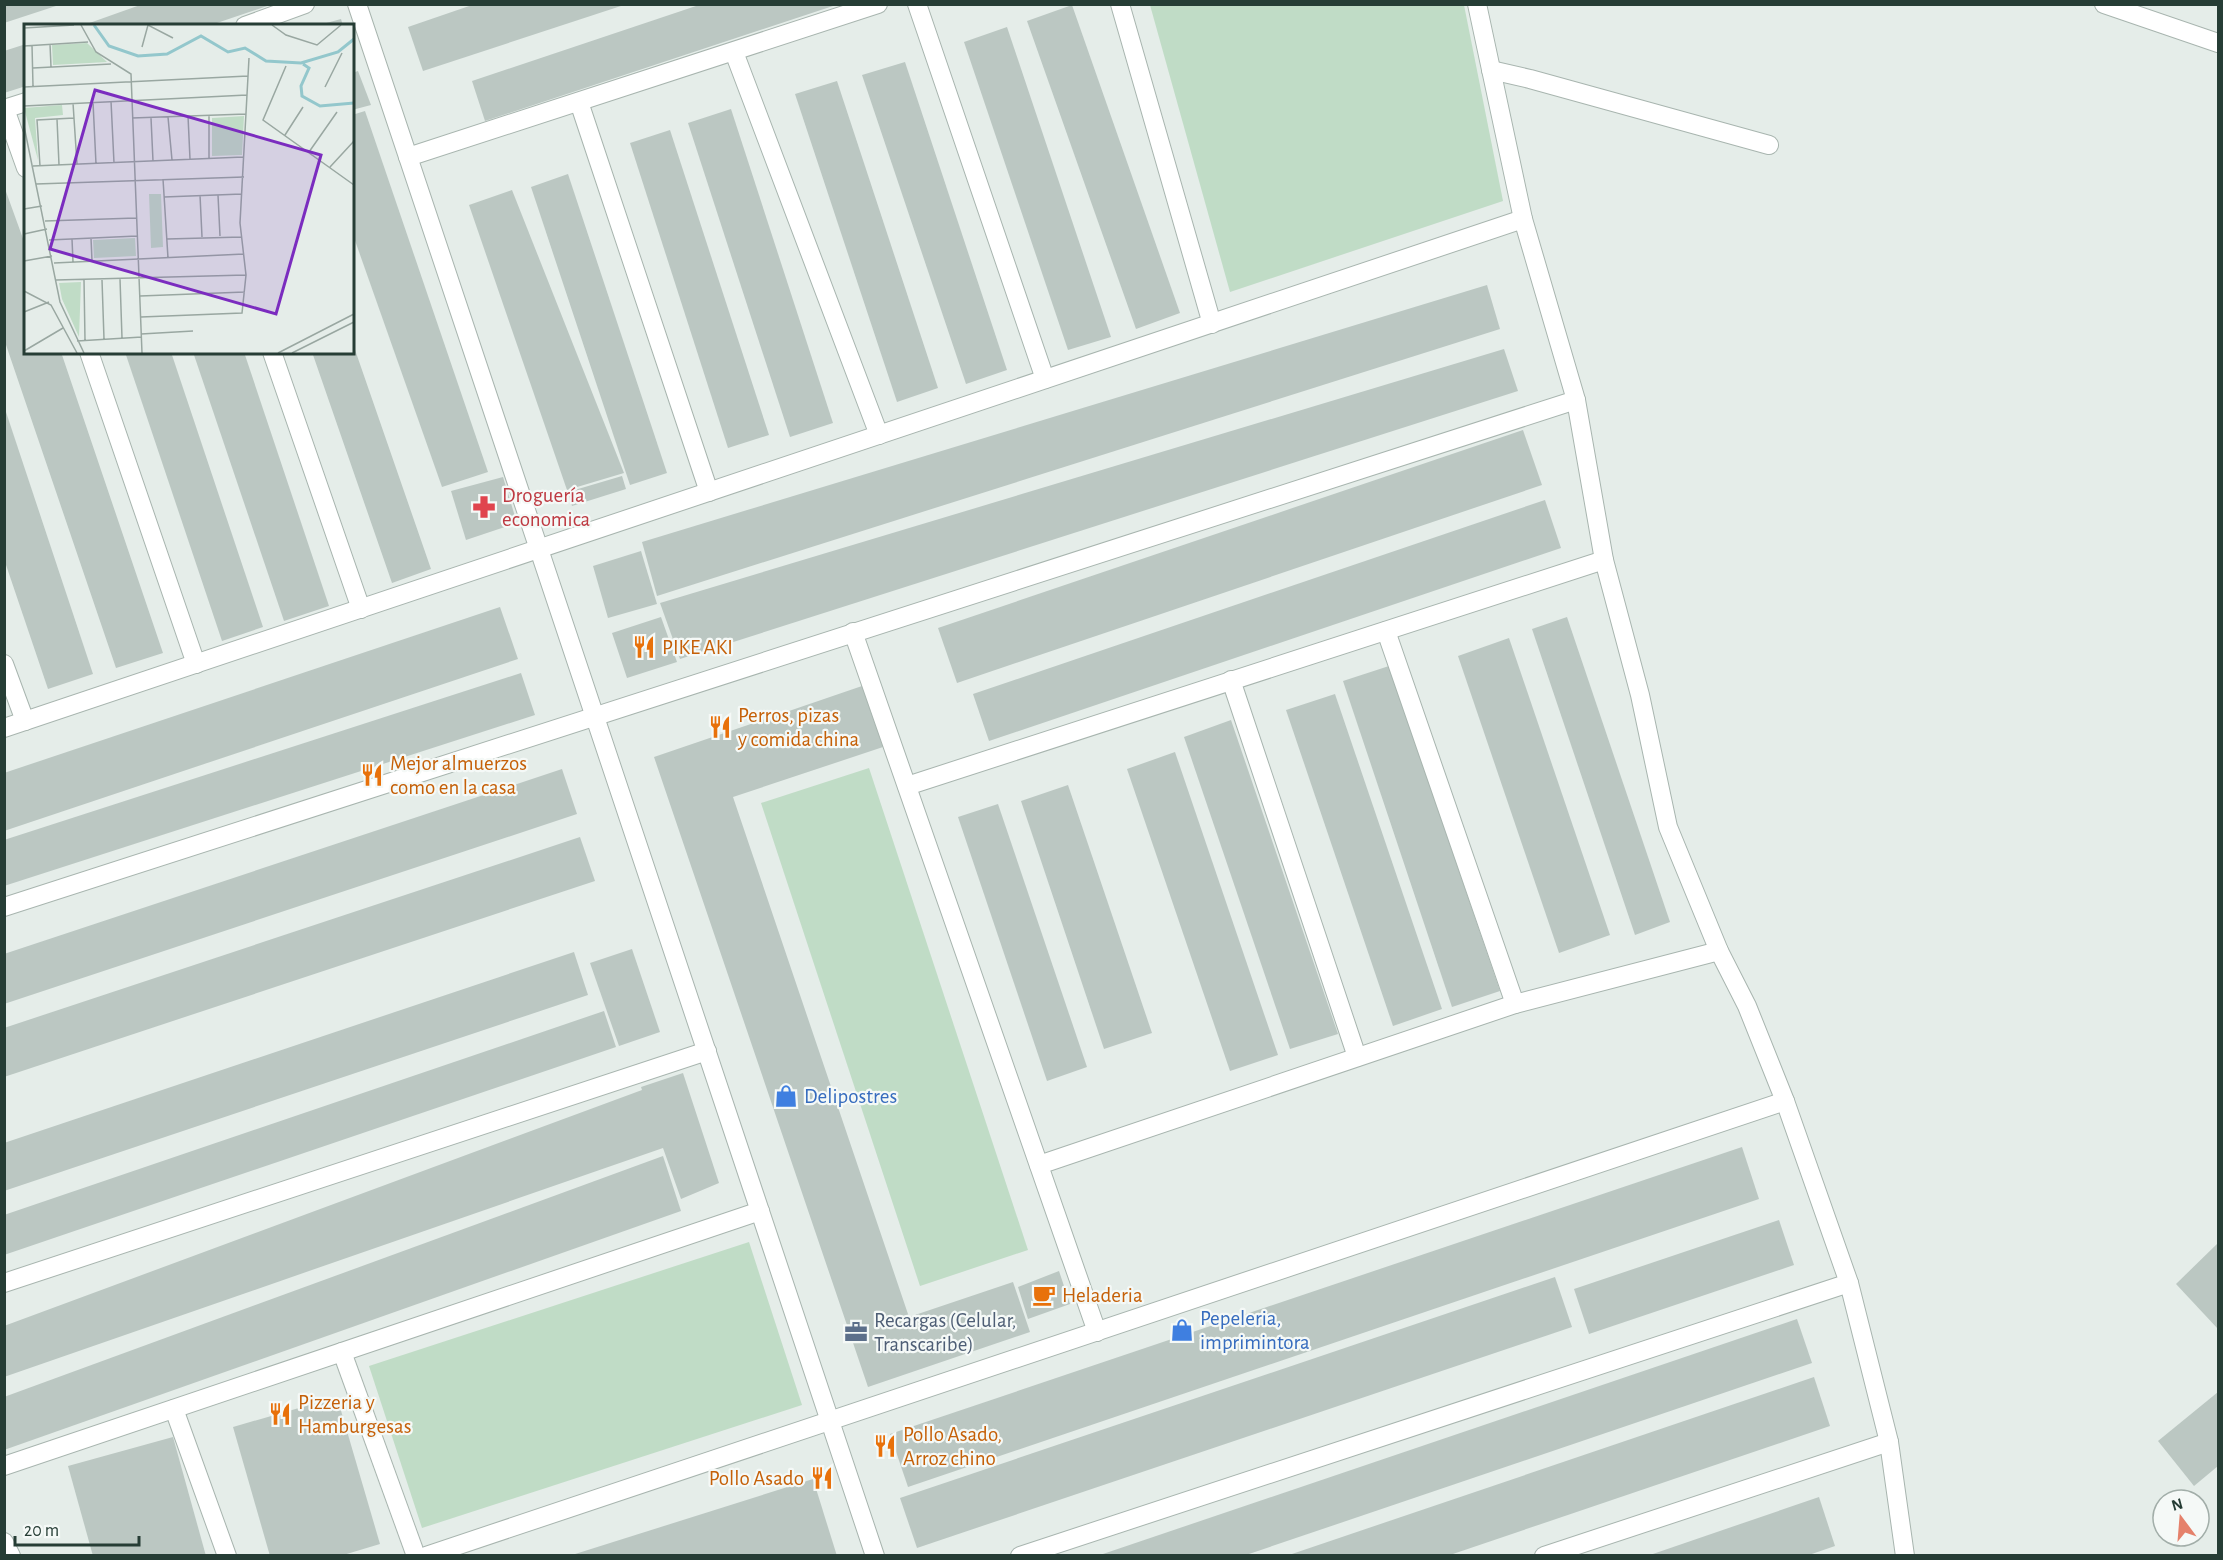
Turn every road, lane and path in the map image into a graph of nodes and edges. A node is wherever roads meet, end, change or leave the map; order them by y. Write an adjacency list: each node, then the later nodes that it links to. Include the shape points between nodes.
1 (305, 4): 8 (street)
2 (357, 4): 16 (street)
3 (878, 4): 10 (street)
4 (916, 4): 22 (street)
5 (1120, 4): 19 (street)
6 (1478, 4): 11 (street)
7 (2106, 5): 9 (street)
8 (250, 24)
9 (2218, 43)
10 (734, 52): 12 (street); 24 (street)
11 (1491, 70): 15 (street); 18 (street)
12 (579, 102): 16 (street); 25 (street)
13 (24, 103): 14 (street)
14 (5, 109): 17 (street)
15 (1769, 145)
16 (408, 157): 26 (street)
17 (24, 162)
18 (1522, 219): 19 (street); 23 (street)
19 (1212, 324): 22 (street)
20 (90, 354): 32 (street)
21 (273, 354): 28 (street)
22 (1045, 379): 24 (street)
23 (1576, 400): 27 (street); 30 (street)
24 (879, 435): 25 (street)
25 (709, 492): 26 (street)
26 (539, 549): 28 (street); 34 (street)
27 (1604, 560): 29 (street); 39 (street, via 1640,695 1668,828)
28 (361, 609): 32 (street)
29 (1386, 631): 33 (street); 40 (street)
30 (853, 632): 34 (street); 37 (street)
31 (4, 663): 35 (street)
32 (196, 664): 35 (street)
33 (1231, 680): 37 (street); 42 (street)
34 (595, 715): 38 (street); 41 (street)
35 (25, 721): 36 (street)
36 (4, 728)
37 (906, 786): 44 (street)
38 (4, 907)
39 (1719, 951): 40 (street); 43 (street, via 1747,1006)
40 (1515, 1004): 42 (street)
41 (707, 1051): 45 (street); 46 (street)
42 (1357, 1057): 44 (street)
43 (1785, 1101): 47 (street); 48 (street)
44 (1039, 1165): 48 (street)
45 (760, 1211): 49 (street); 51 (street)
46 (4, 1283)
47 (1849, 1283): 52 (street); 60 (street)
48 (1097, 1332): 51 (street)
49 (342, 1352): 50 (street); 57 (street)
50 (174, 1409): 53 (street); 56 (street)
51 (830, 1420): 58 (street); 59 (street)
52 (1889, 1442): 61 (street); 62 (street)
53 (4, 1466)
54 (4, 1542): 55 (street)
55 (11, 1556)
56 (227, 1556)
57 (416, 1556)
58 (426, 1556)
59 (876, 1556)
60 (1020, 1556)
61 (1544, 1556)
62 (1905, 1556)

